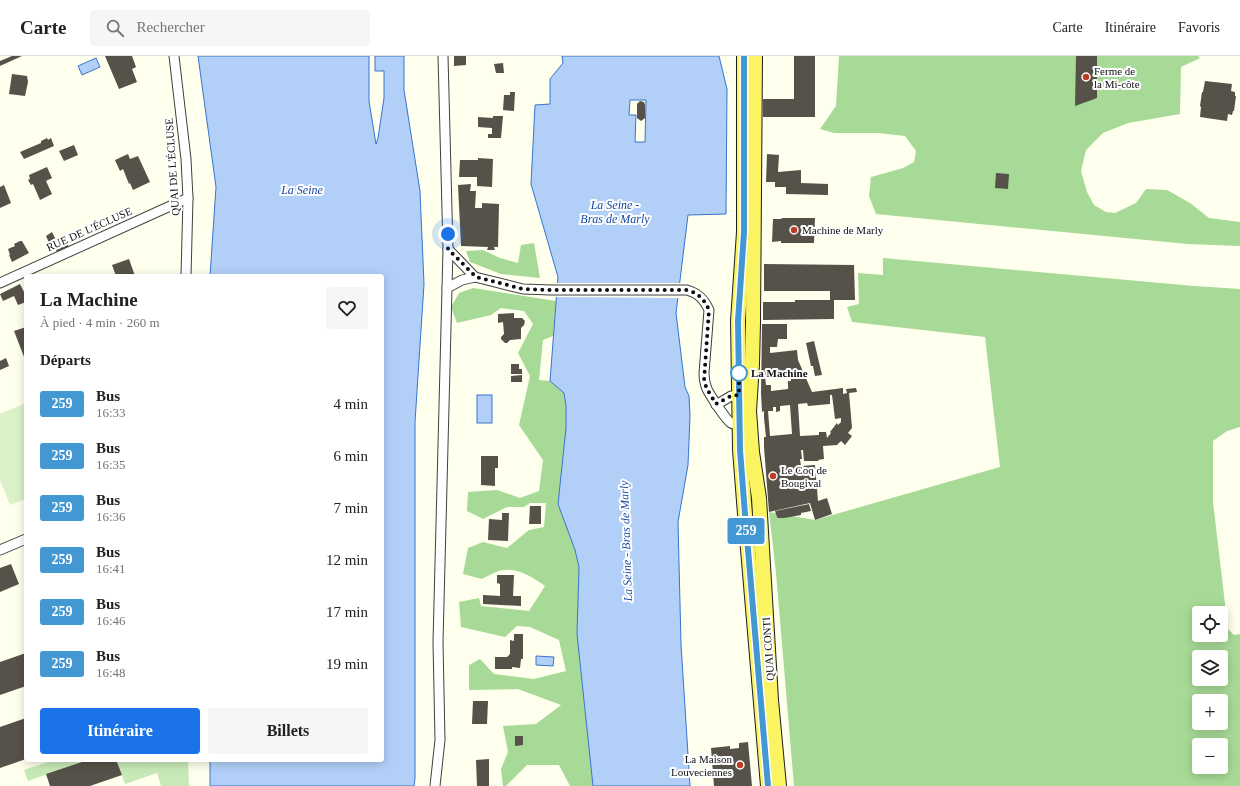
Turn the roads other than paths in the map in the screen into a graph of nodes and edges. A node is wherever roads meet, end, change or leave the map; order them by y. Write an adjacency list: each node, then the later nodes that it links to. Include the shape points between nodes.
1 (174, 56): 5 (street, QUAI DE L'ÉCLUSE)
2 (443, 56): 6 (street)
3 (744, 56): 11 (main road, via 744,232 738,321)
4 (755, 56): 11 (main road, via 753,337)
5 (188, 198): 7 (street, QUAI DE L'ÉCLUSE); 9 (street, RUE DE L'ÉCLUSE)
6 (448, 249): 8 (street); 10 (street)
7 (186, 274)
8 (476, 277): 10 (street, via 462,280); 12 (street, via 523,289 687,290 700,296 709,310 704,381)
9 (0, 283)
10 (447, 288): 16 (street, via 438,642 440,740)
11 (745, 396): 12 (street, via 731,396); 13 (main road)
12 (716, 404): 13 (street, via 730,423)
13 (745, 425): 17 (main road, QUAI CONTI, via 745,514); 18 (main road, QUAI CONTI, via 759,498 771,700)
14 (24, 540): 15 (street)
15 (0, 550)
16 (435, 784)
17 (768, 786)
18 (779, 786)

